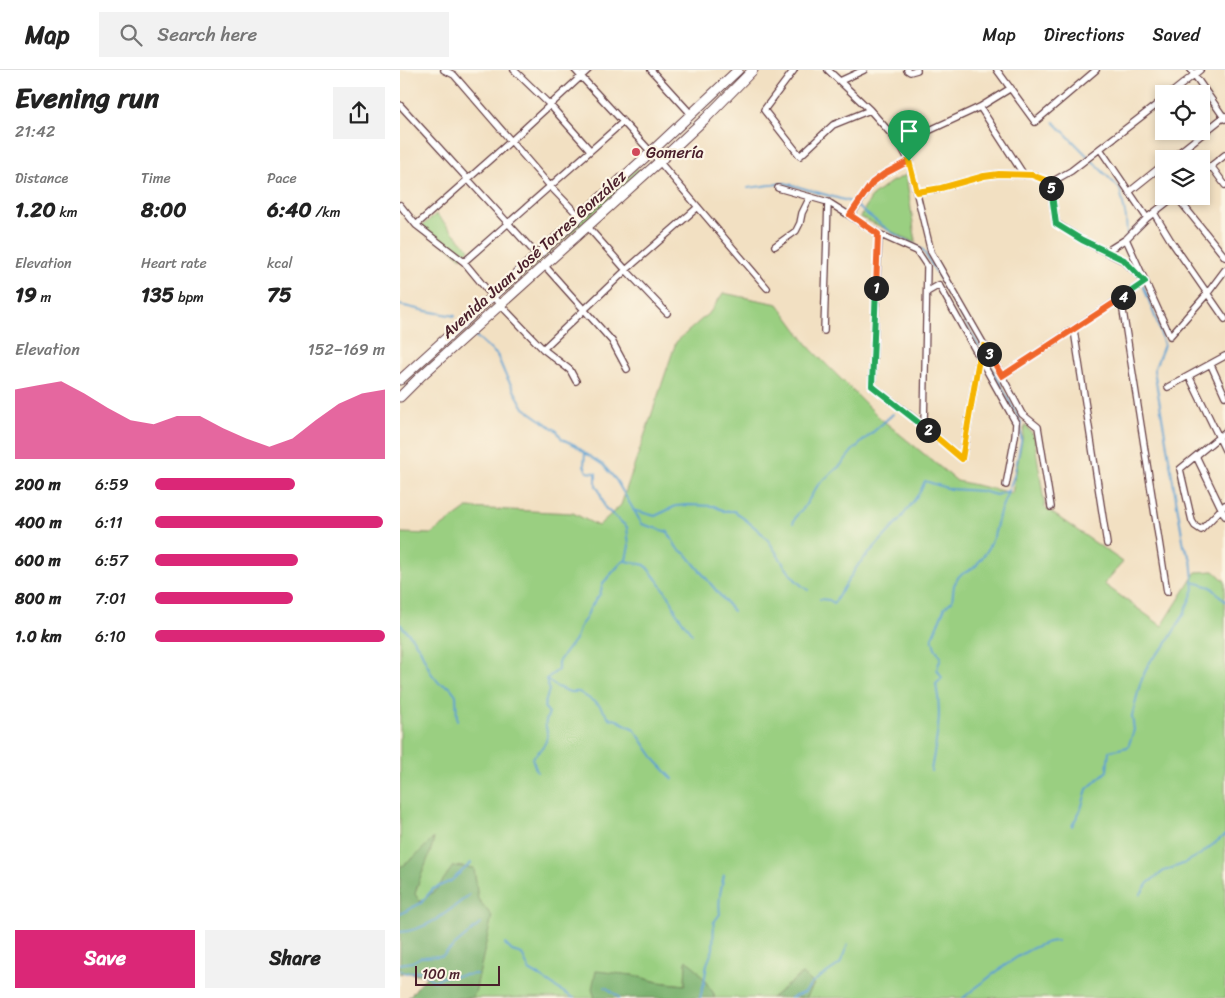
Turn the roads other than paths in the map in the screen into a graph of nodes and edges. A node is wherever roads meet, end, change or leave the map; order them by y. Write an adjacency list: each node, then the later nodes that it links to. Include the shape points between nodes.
1 (444, 70): 29 (street, via 454,75)
2 (514, 70): 22 (street)
3 (575, 70): 17 (street)
4 (588, 70): 17 (street)
5 (651, 70): 26 (street)
6 (738, 70): 26 (main road, Avenida Juan José Torres González)
7 (753, 70): 37 (main road, Avenida Juan José Torres González)
8 (794, 70): 25 (street, via 764,110 800,156 833,125)
9 (828, 70): 18 (street)
10 (864, 70): 18 (street)
11 (907, 70): 12 (street)
12 (917, 70)
13 (997, 70): 20 (street)
14 (1200, 70): 16 (street)
15 (1094, 71): 20 (street, via 1035,122)
16 (1193, 72): 19 (street); 27 (street)
17 (581, 77): 22 (street); 28 (street)
18 (840, 81): 25 (street)
19 (1179, 85)
20 (1011, 88): 24 (street)
21 (400, 104): 41 (street)
22 (550, 104): 29 (street); 32 (street)
23 (1155, 105): 31 (street)
24 (980, 107): 30 (street); 40 (street)
25 (870, 110): 30 (street)
26 (691, 114): 34 (main road, Avenida Juan José Torres González)
27 (1224, 118): 33 (street)
28 (622, 122): 32 (street); 34 (street)
29 (511, 141): 41 (street); 44 (street)
30 (900, 144): 36 (street)
31 (1100, 149): 42 (street); 47 (street)
32 (590, 150): 44 (street)
33 (1183, 150)
34 (651, 152): 37 (street); 56 (main road, Avenida Juan José Torres González)
35 (1225, 155): 38 (street)
36 (909, 161): 46 (street); 55 (street, via 872,183)
37 (659, 162): 53 (street); 60 (main road, Avenida Juan José Torres González)
38 (1211, 166): 43 (street)
39 (1155, 171): 47 (street)
40 (1024, 174): 42 (street); 46 (street, via 984,176)
41 (467, 180): 58 (street); 59 (street)
42 (1050, 182): 64 (street, via 1056,224)
43 (1225, 185)
44 (550, 186): 56 (street); 58 (street)
45 (778, 188): 48 (street)
46 (917, 192): 85 (street, via 931,252)
47 (1129, 192): 57 (street)
48 (810, 197): 49 (street); 63 (street, via 796,231)
49 (828, 202): 55 (street); 84 (street)
50 (400, 205): 59 (street)
51 (1164, 205): 54 (street)
52 (1182, 205): 66 (street)
53 (698, 207): 69 (street); 72 (street)
54 (1154, 213): 57 (street); 74 (street)
55 (850, 215): 61 (street)
56 (580, 217): 65 (main road, Avenida Juan José Torres González)
57 (1147, 218): 62 (street)
58 (507, 223): 65 (street); 67 (street)
59 (416, 224): 67 (street)
60 (587, 226): 68 (main road, Avenida Juan José Torres González); 69 (street)
61 (878, 234): 73 (street, via 917,251 927,266); 98 (street, via 872,386)
62 (1126, 239): 64 (street); 71 (street)
63 (775, 246)
64 (1107, 251): 71 (street, via 1124,260)
65 (538, 256): 75 (main road, Avenida Juan José Torres González)
66 (1225, 257)
67 (464, 262): 75 (street)
68 (544, 265): 77 (main road, Avenida Juan José Torres González); 78 (street)
69 (626, 270): 78 (street); 79 (street)
70 (1225, 270): 74 (street)
71 (1145, 282): 74 (street, via 1170,336); 76 (street)
72 (767, 288)
73 (927, 292): 88 (street, via 939,285); 98 (street)
74 (1207, 294): 81 (street)
75 (492, 296): 77 (street); 80 (main road, Avenida Juan José Torres González)
76 (1121, 298): 83 (street); 108 (street)
77 (501, 305): 82 (main road, Avenida Juan José Torres González); 86 (street)
78 (584, 311): 86 (street); 90 (street, via 612,341)
79 (667, 313)
80 (471, 316): 82 (main road); 93 (main road, Avenida Juan José Torres González)
81 (1225, 319)
82 (479, 325): 97 (main road, Avenida Juan José Torres González)
83 (1074, 330): 91 (street); 107 (street)
84 (824, 331)
85 (984, 346): 88 (street); 91 (street)
86 (543, 349): 94 (street, via 570,370)
87 (1225, 356): 89 (street)
88 (979, 358): 98 (street, via 962,459); 103 (street, via 1016,422)
89 (1210, 365): 92 (street); 96 (street)
90 (628, 369)
91 (1002, 376): 104 (street, via 1022,414 1038,427)
92 (1189, 376): 95 (street); 100 (street)
93 (400, 380)
94 (576, 381)
95 (1168, 387)
96 (1225, 396)
97 (400, 398)
98 (924, 426)
99 (1225, 432): 100 (street)
100 (1219, 437): 101 (street); 102 (street)
101 (1225, 450)
102 (1196, 456): 105 (street); 105 (street, via 1180,469 1194,526 1201,530)
103 (1006, 485)
104 (1051, 507)
105 (1223, 507): 106 (street)
106 (1225, 516)
107 (1107, 544)
108 (1167, 592)

